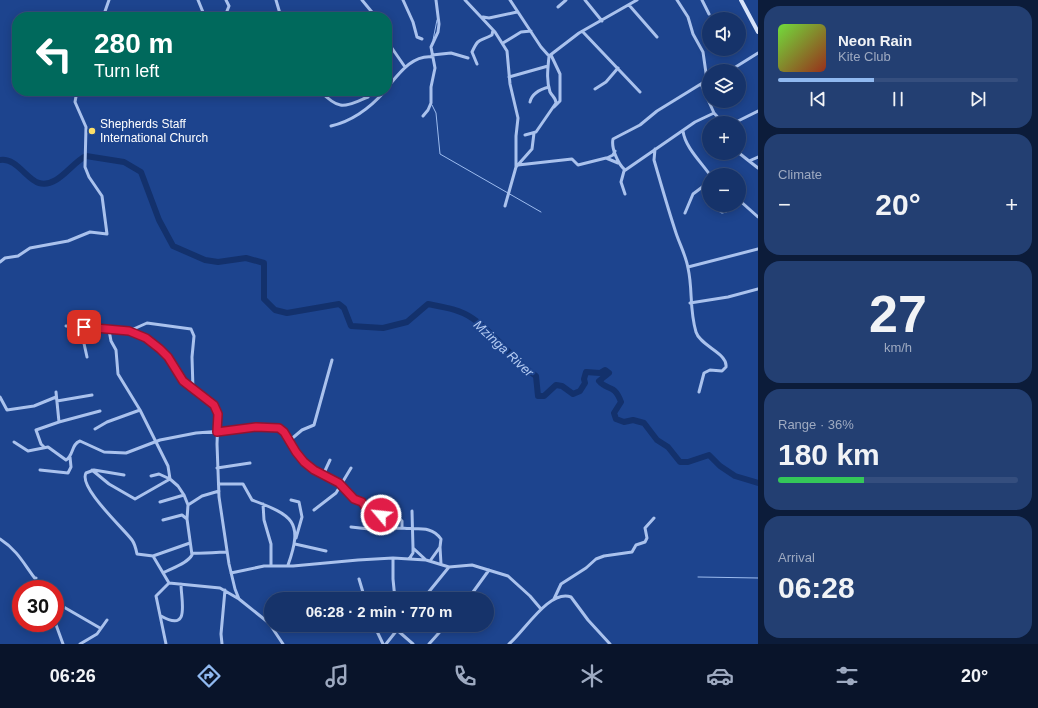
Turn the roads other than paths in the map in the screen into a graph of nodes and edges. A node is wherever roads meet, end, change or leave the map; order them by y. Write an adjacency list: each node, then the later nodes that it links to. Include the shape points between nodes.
1 (109, 0): 18 (street)
2 (198, 0): 19 (street)
3 (226, 0): 20 (street, via 229,6)
4 (276, 0): 21 (street)
5 (362, 0): 22 (street)
6 (403, 0): 32 (street, via 417,37)
7 (436, 0): 36 (street, via 438,28 431,46)
8 (465, 0): 25 (street)
9 (510, 0): 23 (street)
10 (566, 0): 17 (street)
11 (585, 0): 26 (street)
12 (678, 0): 40 (street, via 703,52)
13 (702, 0): 24 (street)
14 (741, 0): 30 (street)
15 (634, 1): 16 (street)
16 (629, 6): 26 (street); 31 (street)
17 (558, 7)
18 (105, 12)
19 (203, 12)
20 (227, 12)
21 (280, 12)
22 (372, 12)
23 (517, 12): 25 (street, via 489,18); 28 (street)
24 (708, 12)
25 (481, 17): 27 (street)
26 (602, 21): 29 (street)
27 (493, 30): 33 (street); 39 (street, via 492,34 474,45 472,52)
28 (531, 31): 33 (street, via 521,32); 37 (street)
29 (583, 32): 37 (street); 44 (street)
30 (758, 32)
31 (657, 37)
32 (422, 39)
33 (503, 43): 45 (street, via 508,54)
34 (392, 48): 43 (street)
35 (758, 53): 41 (street)
36 (433, 56): 38 (street, via 449,52); 43 (street); 59 (street, via 435,68 431,103)
37 (550, 56): 42 (street); 56 (street, via 560,74 560,101)
38 (468, 58)
39 (477, 64)
40 (705, 64)
41 (740, 64)
42 (548, 66): 45 (street); 48 (street)
43 (405, 67): 46 (street)
44 (618, 68): 49 (street, via 606,82); 50 (street)
45 (509, 77): 73 (street, via 518,118)
46 (392, 82)
47 (701, 84): 58 (street); 67 (street, via 657,111 640,125 613,139)
48 (549, 86): 55 (street, via 531,97); 56 (street, via 556,100)
49 (595, 89)
50 (640, 92)
51 (76, 96): 84 (street, via 75,102 86,127 85,167 102,196 107,234 90,232 68,241 30,248 18,256)
52 (325, 96): 54 (street, via 341,106)
53 (380, 96): 62 (street, via 364,112)
54 (368, 97)
55 (530, 102)
56 (553, 108): 64 (street)
57 (758, 111): 61 (street)
58 (714, 113): 60 (street); 63 (street)
59 (423, 116)
60 (716, 116)
61 (746, 117)
62 (331, 126)
63 (682, 131): 66 (street); 74 (street, via 685,140)
64 (534, 133): 65 (street); 73 (street, via 532,149)
65 (525, 135)
66 (655, 149): 76 (street); 85 (street, via 655,164)
67 (614, 151): 69 (street, via 613,155); 72 (street)
68 (758, 157): 71 (street)
69 (607, 158): 72 (street); 73 (street, via 578,166 573,159)
70 (746, 159): 71 (street)
71 (749, 161): 75 (street)
72 (618, 163): 76 (street)
73 (517, 166): 79 (street)
74 (705, 168)
75 (758, 168)
76 (625, 170): 78 (street, via 621,182)
77 (702, 187): 81 (street, via 693,194)
78 (625, 194)
79 (505, 206)
80 (746, 206): 82 (street)
81 (685, 213)
82 (758, 217)
83 (758, 249): 85 (street)
84 (0, 262)
85 (688, 267): 87 (street)
86 (758, 289): 87 (street)
87 (690, 303): 96 (street, via 696,335 727,363 722,371 710,370 704,373)
88 (66, 326): 89 (street)
89 (84, 327): 90 (street); 92 (street)
90 (110, 330): 91 (street); 100 (street, via 111,341 116,350 118,374)
91 (129, 331): 94 (street, via 146,338 166,354 183,381); 94 (street, via 147,322 191,329 194,336)
92 (88, 357)
93 (332, 360): 105 (street, via 314,425 302,430)
94 (193, 389): 104 (street, via 216,408)
95 (56, 392): 99 (street)
96 (699, 392)
97 (92, 395): 99 (street)
98 (0, 397): 99 (street, via 7,410)
99 (57, 399): 102 (street)
100 (140, 410): 103 (street); 107 (street)
101 (100, 411): 102 (street)
102 (59, 422): 108 (street, via 36,430)
103 (95, 429)
104 (217, 432): 105 (street, via 273,426 282,429); 107 (street, via 196,433); 112 (street)
105 (289, 441): 118 (street, via 304,462)
106 (14, 442): 108 (street, via 28,451)
107 (154, 442): 109 (street, via 131,453 114,454 80,442 74,445); 119 (street, via 168,466)
108 (44, 447): 109 (street, via 65,460)
109 (70, 457): 114 (street, via 71,467 68,473)
110 (330, 460): 118 (street)
111 (250, 463): 112 (street)
112 (218, 468): 120 (street)
113 (351, 468): 121 (street)
114 (40, 470)
115 (92, 470): 116 (street); 119 (street, via 109,484 135,499); 144 (street, via 84,476 88,487 112,521 131,539 137,554)
116 (124, 475)
117 (151, 476): 119 (street, via 159,474)
118 (323, 476): 121 (street)
119 (170, 479): 123 (street)
120 (219, 484): 122 (street); 126 (street, via 243,484 252,500)
121 (342, 485): 128 (street); 134 (street, via 354,499 362,502 368,513 398,517 402,521)
122 (219, 491): 127 (street, via 202,496); 142 (street)
123 (184, 495): 125 (street); 127 (street)
124 (291, 500): 138 (street, via 299,502 302,513)
125 (160, 502)
126 (263, 504): 138 (street, via 288,516 292,523); 152 (street, via 264,520 271,544)
127 (188, 505): 131 (street)
128 (314, 510)
129 (412, 511): 135 (street)
130 (654, 518): 167 (street, via 645,528 645,542 636,546 632,552 596,559 561,584)
131 (187, 519): 132 (street, via 182,515); 137 (street)
132 (163, 520)
133 (351, 527): 134 (street)
134 (402, 528): 135 (street)
135 (412, 529): 139 (street, via 429,529 441,539); 140 (street)
136 (0, 539): 157 (street, via 24,560)
137 (190, 543): 143 (street); 144 (street)
138 (295, 543): 141 (street); 151 (street)
139 (440, 547): 145 (street); 150 (street)
140 (413, 548): 147 (street); 148 (street)
141 (326, 551)
142 (227, 552): 143 (street); 156 (street)
143 (192, 553): 155 (street, via 190,559)
144 (153, 556): 155 (street)
145 (433, 556): 148 (street); 149 (street)
146 (393, 558): 147 (street); 151 (street); 163 (street)
147 (409, 559): 148 (street)
148 (424, 559): 149 (street)
149 (430, 561): 150 (street)
150 (442, 564): 153 (street)
151 (288, 565): 152 (street)
152 (271, 566): 156 (street)
153 (449, 567): 154 (street, via 472,565); 164 (street)
154 (489, 570): 165 (street); 169 (street, via 508,576)
155 (163, 573): 159 (street)
156 (231, 573): 166 (street)
157 (36, 578)
158 (359, 579): 162 (street)
159 (169, 583): 160 (street); 170 (street, via 156,596)
160 (181, 584): 161 (street); 170 (street, via 183,615 178,620 171,621)
161 (225, 590): 166 (street); 181 (street)
162 (363, 592)
163 (394, 592)
164 (429, 592)
165 (473, 592)
166 (239, 599): 182 (street, via 269,623)
167 (554, 599): 169 (street); 187 (street, via 567,595 571,597)
168 (64, 607): 172 (street)
169 (541, 609): 186 (street)
170 (161, 616): 180 (street)
171 (107, 620): 172 (street)
172 (100, 628): 179 (street, via 94,636)
173 (59, 632): 178 (street)
174 (378, 632): 183 (street)
175 (395, 632): 183 (street)
176 (399, 632): 184 (street)
177 (440, 632): 185 (street)
178 (63, 644)
179 (80, 644)
180 (166, 644)
181 (222, 644)
182 (283, 644)
183 (385, 644)
184 (413, 644)
185 (429, 644)
186 (508, 644)
187 (610, 644)

